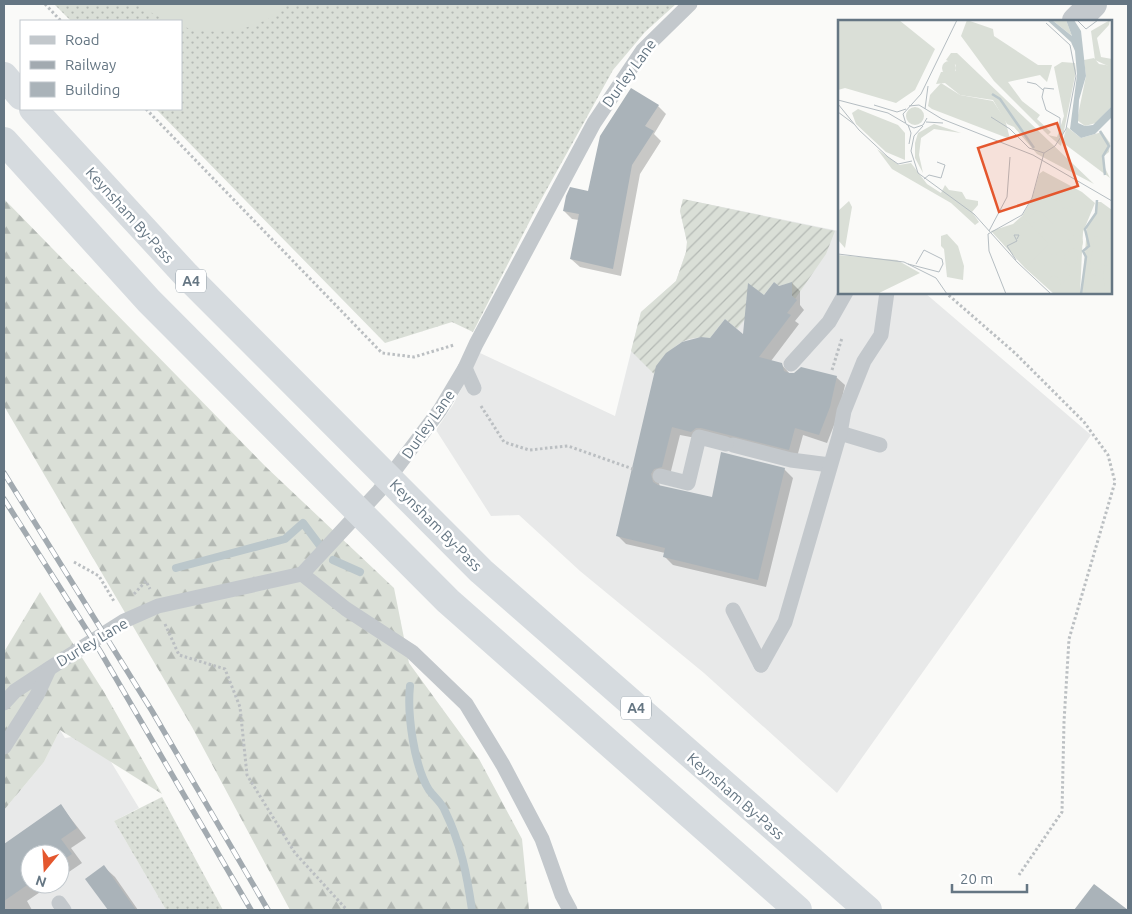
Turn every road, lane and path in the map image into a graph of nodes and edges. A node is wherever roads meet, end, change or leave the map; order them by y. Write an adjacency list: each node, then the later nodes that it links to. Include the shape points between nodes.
1 (45, 4): 4 (path)
2 (690, 4): 14 (lane, Durley Lane, via 643,50 594,123)
3 (1092, 4): 5 (street)
4 (61, 20)
5 (1077, 20)
6 (4, 76): 7 (highway)
7 (20, 95)
8 (34, 110): 37 (highway, Keynsham By-Pass / A4, via 186,275 482,571)
9 (147, 110): 14 (path, via 382,354 414,357 461,343)
10 (4, 141): 36 (highway, via 149,300 448,601)
11 (845, 294): 15 (lane, via 829,322)
12 (887, 294): 18 (lane, via 881,335 864,361 844,411)
13 (947, 294): 33 (path, via 1015,353 1084,422 1108,455 1115,482 1069,639 1062,812)
14 (476, 344): 16 (lane, Durley Lane)
15 (791, 364)
16 (465, 368): 17 (lane); 24 (lane, Durley Lane, via 440,410 379,491)
17 (474, 388): 21 (path, via 484,413 504,442 529,450 568,446)
18 (840, 433): 19 (lane); 20 (lane)
19 (880, 445)
20 (830, 465): 22 (lane, via 791,460 699,437 688,483); 29 (lane, via 785,622 761,665)
21 (632, 469)
22 (660, 476)
23 (74, 562): 27 (path, via 99,576)
24 (302, 574): 28 (lane, Durley Lane); 35 (lane, via 346,609 412,652 466,704 542,839)
25 (146, 581): 26 (path)
26 (133, 595)
27 (117, 606)
28 (158, 606): 30 (lane, Durley Lane, via 124,621); 34 (path, via 179,655 224,669 240,707 248,775 295,853)
29 (733, 610)
30 (50, 668): 31 (lane, Durley Lane, via 15,691); 32 (lane, via 37,696)
31 (4, 703)
32 (4, 747)
33 (1019, 875)
34 (347, 910)
35 (570, 910)
36 (798, 910)
37 (868, 910)

